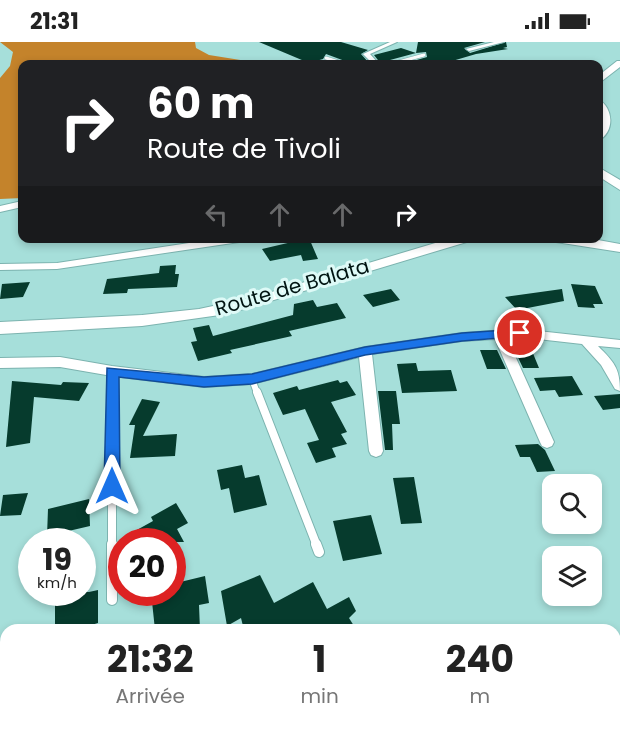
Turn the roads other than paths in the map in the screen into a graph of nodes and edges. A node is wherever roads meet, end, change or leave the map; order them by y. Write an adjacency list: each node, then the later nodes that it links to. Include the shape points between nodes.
1 (280, 42): 2 (street)
2 (289, 42)
3 (394, 42): 9 (street, via 366,54)
4 (501, 42): 5 (street)
5 (469, 49)
6 (424, 55): 10 (lane)
7 (326, 58): 8 (lane)
8 (332, 60)
9 (372, 60)
10 (406, 60)
11 (620, 63): 12 (main road)
12 (603, 77)
13 (603, 108): 14 (main road, via 607,127)
14 (603, 132)
15 (603, 174): 16 (main road)
16 (620, 186)
17 (18, 205): 18 (street)
18 (0, 209)
19 (212, 243): 23 (street, via 57,266)
20 (448, 243): 24 (main road, Route de Balata, via 226,309 161,319)
21 (588, 243): 22 (main road)
22 (620, 248)
23 (0, 267)
24 (0, 328)
25 (499, 334): 26 (street); 28 (street); 33 (street)
26 (585, 339): 27 (street); 32 (street, via 606,362)
27 (620, 344)
28 (365, 351): 31 (street); 34 (street)
29 (0, 363): 30 (street, via 60,362)
30 (112, 371): 31 (street, via 204,382); 35 (lane)
31 (252, 379): 36 (lane)
32 (620, 386)
33 (547, 442)
34 (376, 451)
35 (112, 528)
36 (319, 552)

